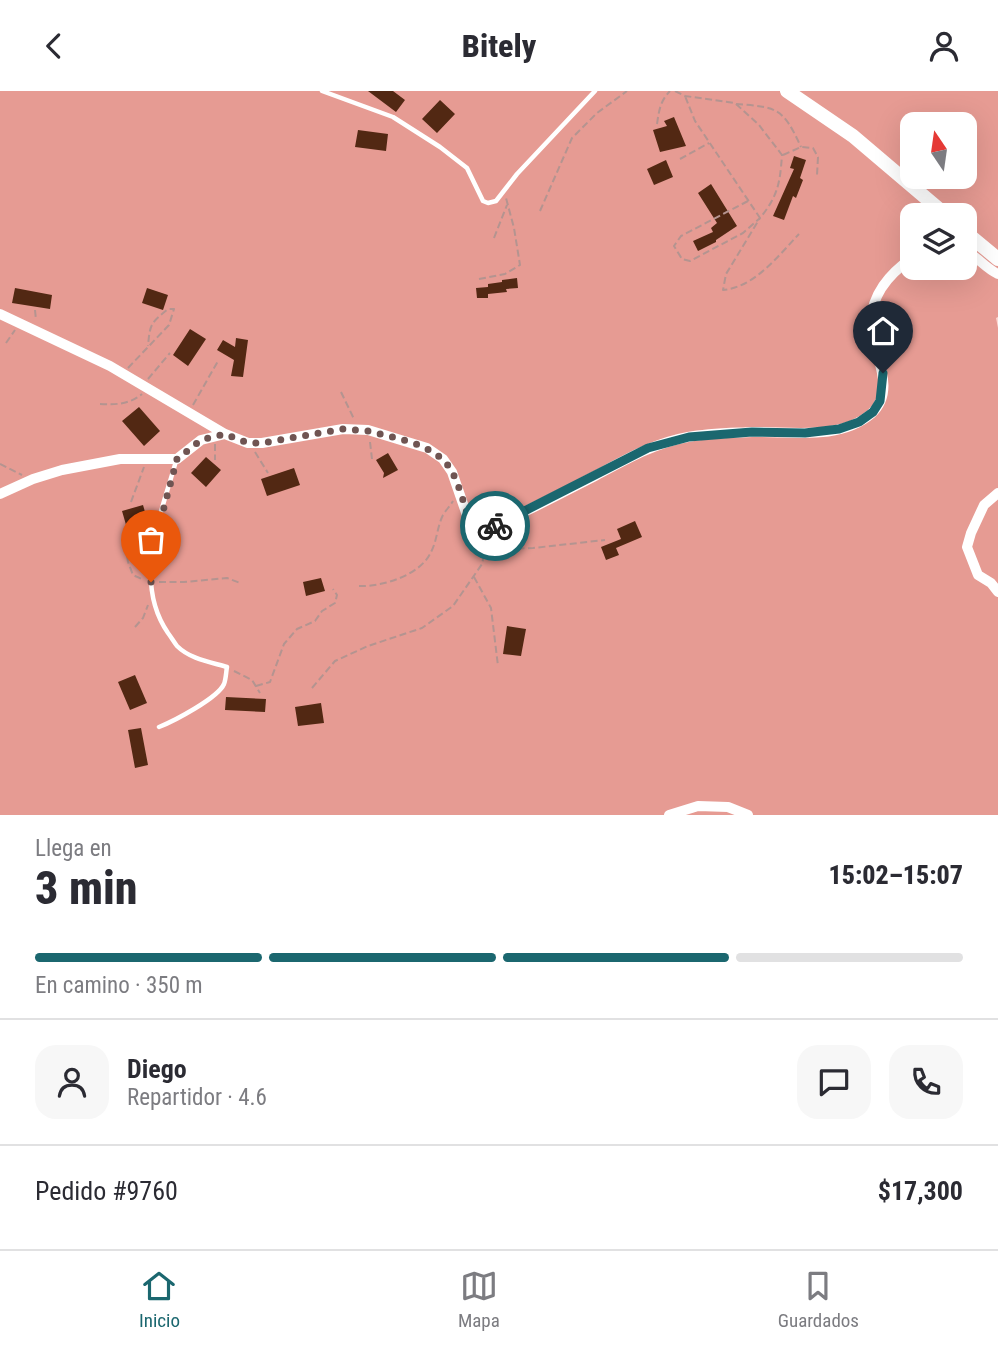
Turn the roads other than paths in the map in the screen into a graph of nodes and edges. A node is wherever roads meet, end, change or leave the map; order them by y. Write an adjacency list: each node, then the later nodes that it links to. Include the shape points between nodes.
1 (322, 91): 2 (lane, via 393,117 440,147 467,168 488,203 496,201)
2 (595, 91)
3 (787, 91): 4 (street, via 853,136)
4 (932, 203)
5 (977, 242): 7 (street)
6 (977, 257): 9 (street)
7 (998, 259)
8 (900, 268): 11 (street, via 877,295 871,321 883,387 873,412 859,422 805,433 689,437 648,448 490,529 471,527 452,472 427,448 363,430 343,429 262,443)
9 (998, 274)
10 (0, 314): 11 (street, via 122,373)
11 (220, 435): 12 (street, via 201,440)
12 (177, 459): 14 (street, via 120,459 62,470); 16 (lane, via 152,552 151,591 160,622 178,647 200,660 227,667 224,685 201,705)
13 (998, 493): 15 (street, via 984,505 967,547 978,575)
14 (0, 494)
15 (998, 592)
16 (159, 727)
17 (669, 815): 18 (street, via 698,806 728,807)
18 (748, 815)

